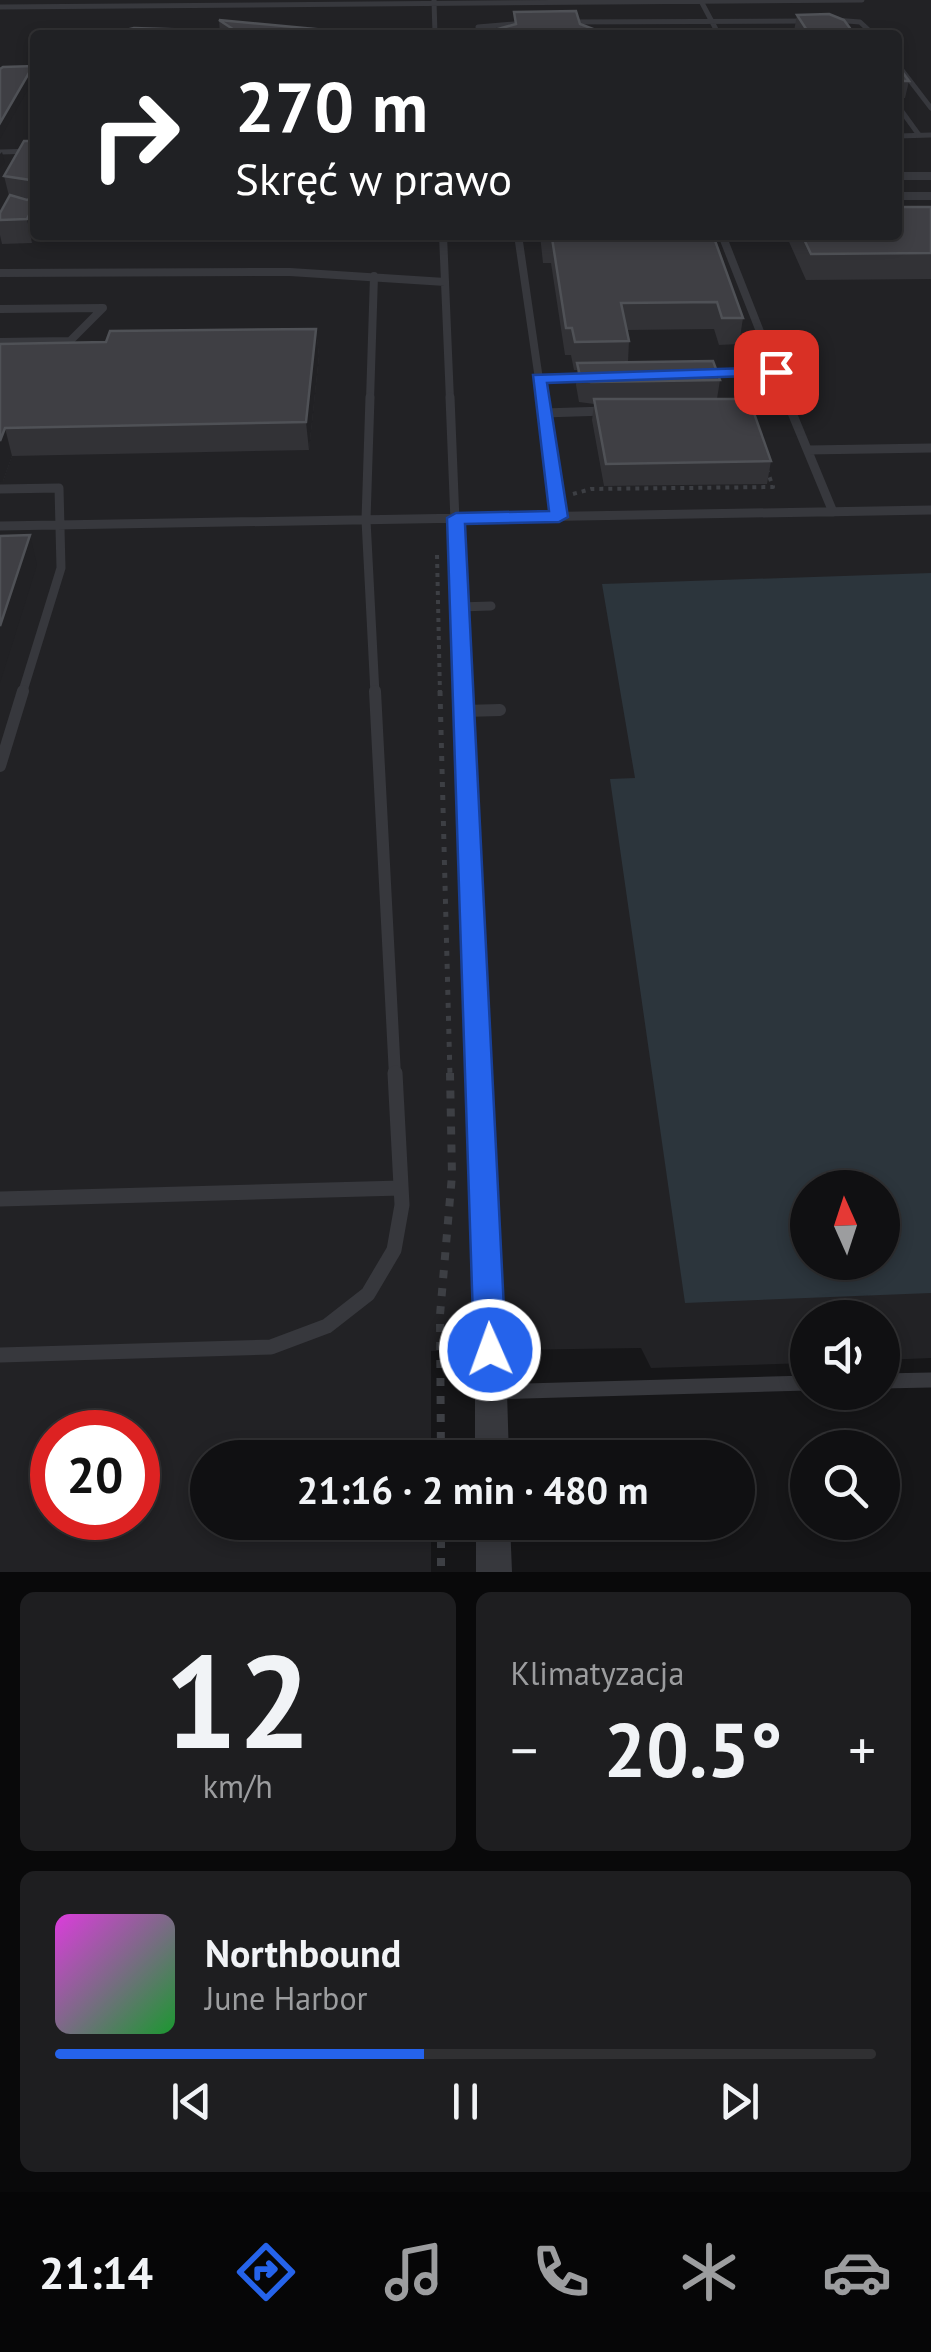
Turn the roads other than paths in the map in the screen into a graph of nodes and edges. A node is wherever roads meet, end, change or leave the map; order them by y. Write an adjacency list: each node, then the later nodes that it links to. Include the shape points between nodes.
1 (55, 0): 8 (lane)
2 (862, 0): 4 (lane)
3 (576, 1): 5 (lane); 6 (lane)
4 (722, 1): 6 (lane)
5 (434, 2): 7 (lane); 13 (lane)
6 (701, 2): 10 (lane)
7 (252, 3): 8 (lane, via 238,12 46,14)
8 (50, 7): 9 (lane)
9 (0, 8)
10 (712, 21): 12 (lane); 15 (lane); 16 (lane, via 855,21)
11 (537, 22): 14 (lane, via 485,24)
12 (556, 22)
13 (435, 30)
14 (478, 30)
15 (716, 30)
16 (867, 30)
17 (902, 70): 18 (lane)
18 (931, 108)
19 (902, 112): 20 (lane)
20 (919, 135): 21 (lane); 22 (lane)
21 (931, 135)
22 (902, 136)
23 (30, 151): 24 (lane)
24 (0, 152)
25 (902, 176): 26 (lane)
26 (931, 176)
27 (902, 196): 28 (lane)
28 (931, 196)
29 (443, 240): 34 (lane)
30 (519, 240): 40 (lane)
31 (724, 240): 37 (lane)
32 (0, 273): 33 (lane)
33 (374, 276): 34 (lane); 52 (lane)
34 (445, 282): 51 (lane)
35 (0, 310): 36 (lane, via 103,308 70,341)
36 (0, 342)
37 (776, 372): 38 (lane); 41 (lane)
38 (693, 374)
39 (596, 376): 40 (lane)
40 (539, 378): 44 (lane)
41 (790, 408): 42 (lane); 46 (lane)
42 (726, 409)
43 (617, 411): 44 (lane)
44 (544, 413): 50 (lane)
45 (931, 448): 46 (lane)
46 (808, 450): 49 (lane)
47 (0, 489): 53 (lane, via 60,488)
48 (931, 510): 49 (lane)
49 (833, 512): 50 (lane)
50 (559, 517): 51 (lane)
51 (456, 518): 52 (lane); 56 (lane)
52 (366, 520): 53 (lane); 60 (lane)
53 (59, 525): 54 (lane); 59 (lane, via 62,568)
54 (0, 526)
55 (491, 606): 56 (lane)
56 (460, 607): 58 (lane)
57 (500, 710): 58 (lane)
58 (464, 711): 66 (lane)
59 (0, 766)
60 (401, 1188): 61 (lane); 62 (lane, via 394,1250 368,1294 327,1326 270,1347)
61 (0, 1199)
62 (0, 1354)
63 (931, 1380): 64 (lane)
64 (900, 1381)
65 (790, 1384): 66 (lane)
66 (491, 1392): 67 (street)
67 (492, 1440)
68 (493, 1540): 69 (street)
69 (494, 1572)

